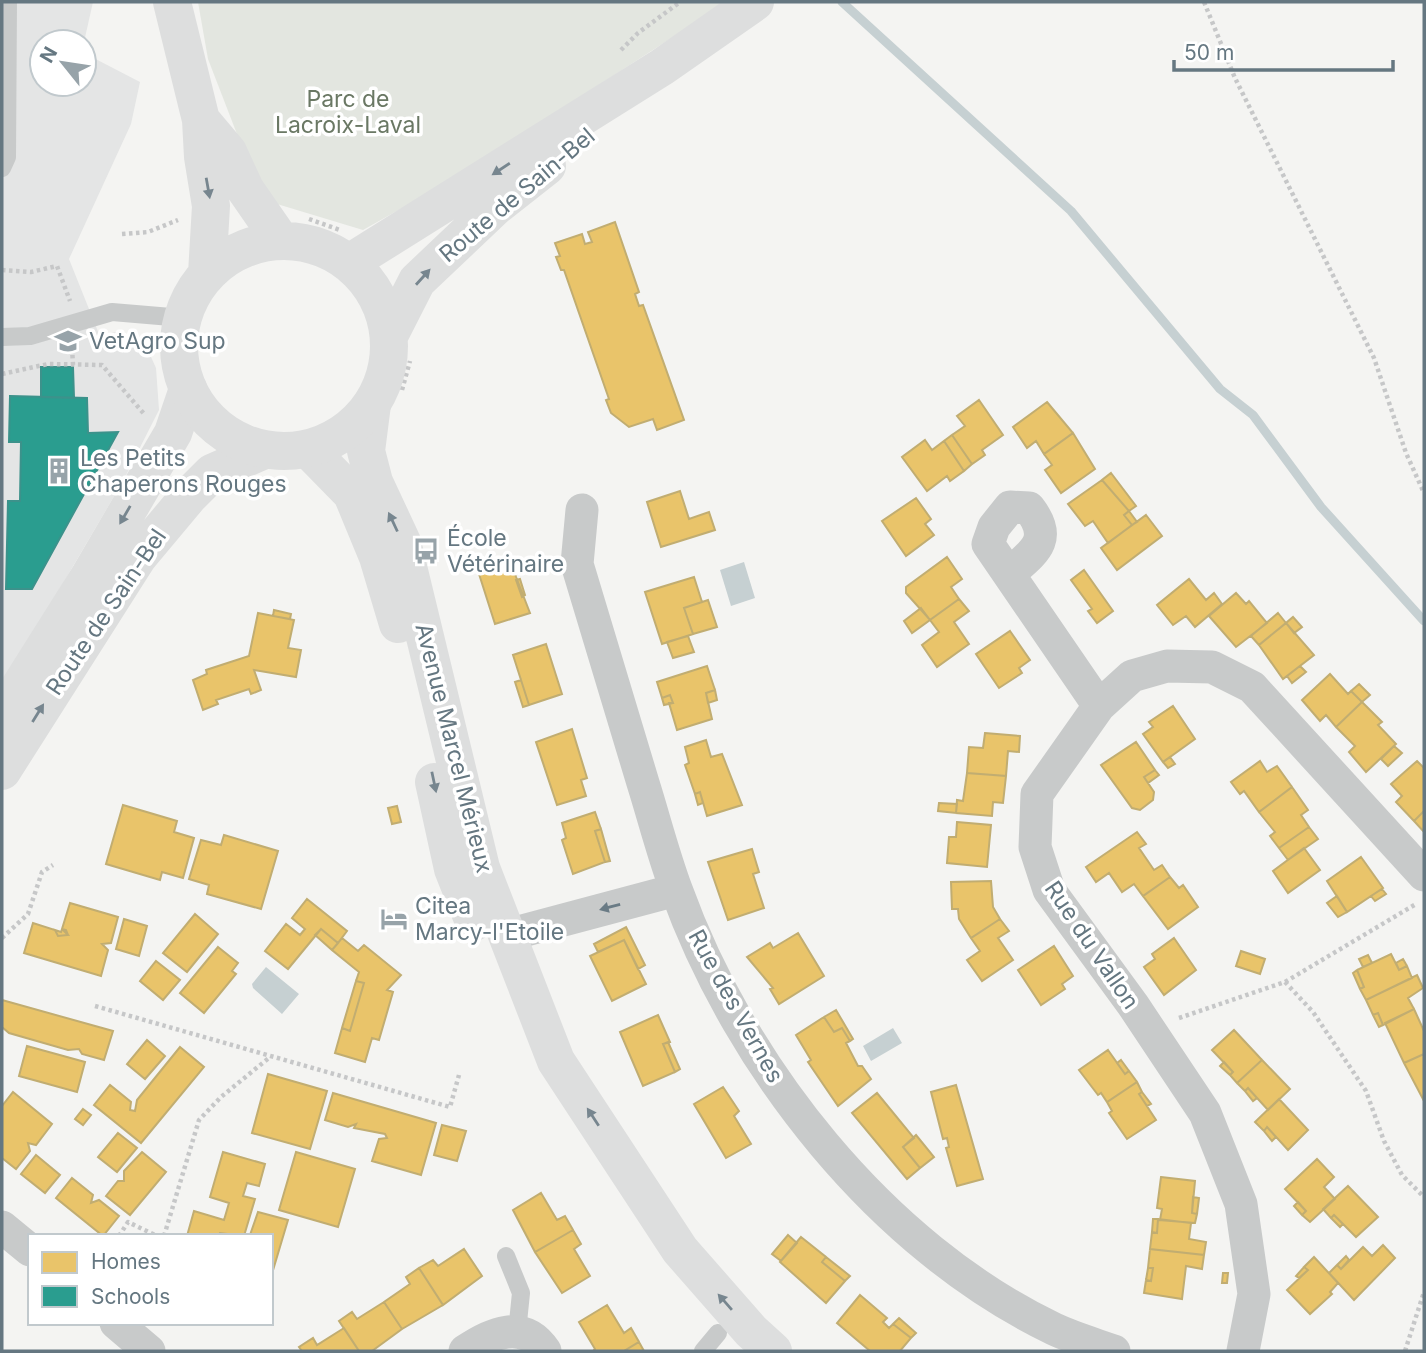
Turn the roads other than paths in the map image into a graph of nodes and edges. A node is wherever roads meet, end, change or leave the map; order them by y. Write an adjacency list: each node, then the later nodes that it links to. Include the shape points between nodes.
1 (8, 2): 6 (lane, via 7,157)
2 (172, 2): 5 (main road)
3 (755, 2): 4 (main road, Route de Sain-Bel)
4 (662, 67): 8 (main road, Route de Sain-Bel, one-way to 8); 11 (main road, Route de Sain-Bel, one-way to 4, via 417,281 495,208 597,127)
5 (201, 120): 7 (main road, via 228,152 246,190); 9 (main road, one-way to 9, via 211,206)
6 (2, 168)
7 (290, 228): 8 (main road, via 310,244); 9 (main road, via 229,257)
8 (347, 248): 11 (main road, via 383,308)
9 (207, 274): 10 (main road)
10 (183, 318): 12 (lane, via 112,312 30,336); 13 (main road, via 179,354)
11 (389, 336): 14 (main road, via 386,371)
12 (2, 337)
13 (188, 389): 16 (main road, via 206,417 232,438); 20 (main road, Route de Sain-Bel, one-way to 20, via 173,433)
14 (372, 404): 15 (main road, via 355,425); 24 (main road, Avenue Marcel Mérieux, one-way to 14, via 481,869 402,542 374,482 366,451)
15 (308, 449): 16 (main road); 30 (main road, Avenue Marcel Mérieux, one-way to 30, via 352,494 378,558 407,655 453,869 537,1078 662,1270)
16 (264, 450): 21 (main road, Route de Sain-Bel, one-way to 16, via 138,556 212,473)
17 (582, 510): 23 (street, Rue des Vernes, via 577,564)
18 (1009, 573): 19 (street)
19 (1099, 706): 22 (street, Rue du Vallon, via 1132,677 1167,666 1212,667 1252,687); 36 (street, Rue du Vallon, via 1037,794 1035,847 1049,890 1205,1113 1241,1204 1254,1294)
20 (2, 715)
21 (2, 771)
22 (1424, 875)
23 (676, 890): 24 (street, one-way to 24); 35 (street, Rue des Vernes, via 710,968 767,1073 885,1210 970,1279 1054,1329)
24 (507, 935): 34 (main road, Avenue Marcel Mérieux, one-way to 24, via 680,1250 556,1061)
25 (2, 1227): 26 (street)
26 (28, 1248)
27 (506, 1256): 29 (lane, via 521,1293)
28 (118, 1325): 31 (street)
29 (517, 1332): 32 (street, via 504,1330 487,1336); 33 (street)
30 (718, 1345)
31 (149, 1351)
32 (465, 1351)
33 (545, 1351)
34 (773, 1351)
35 (1114, 1351)
36 (1243, 1351)

